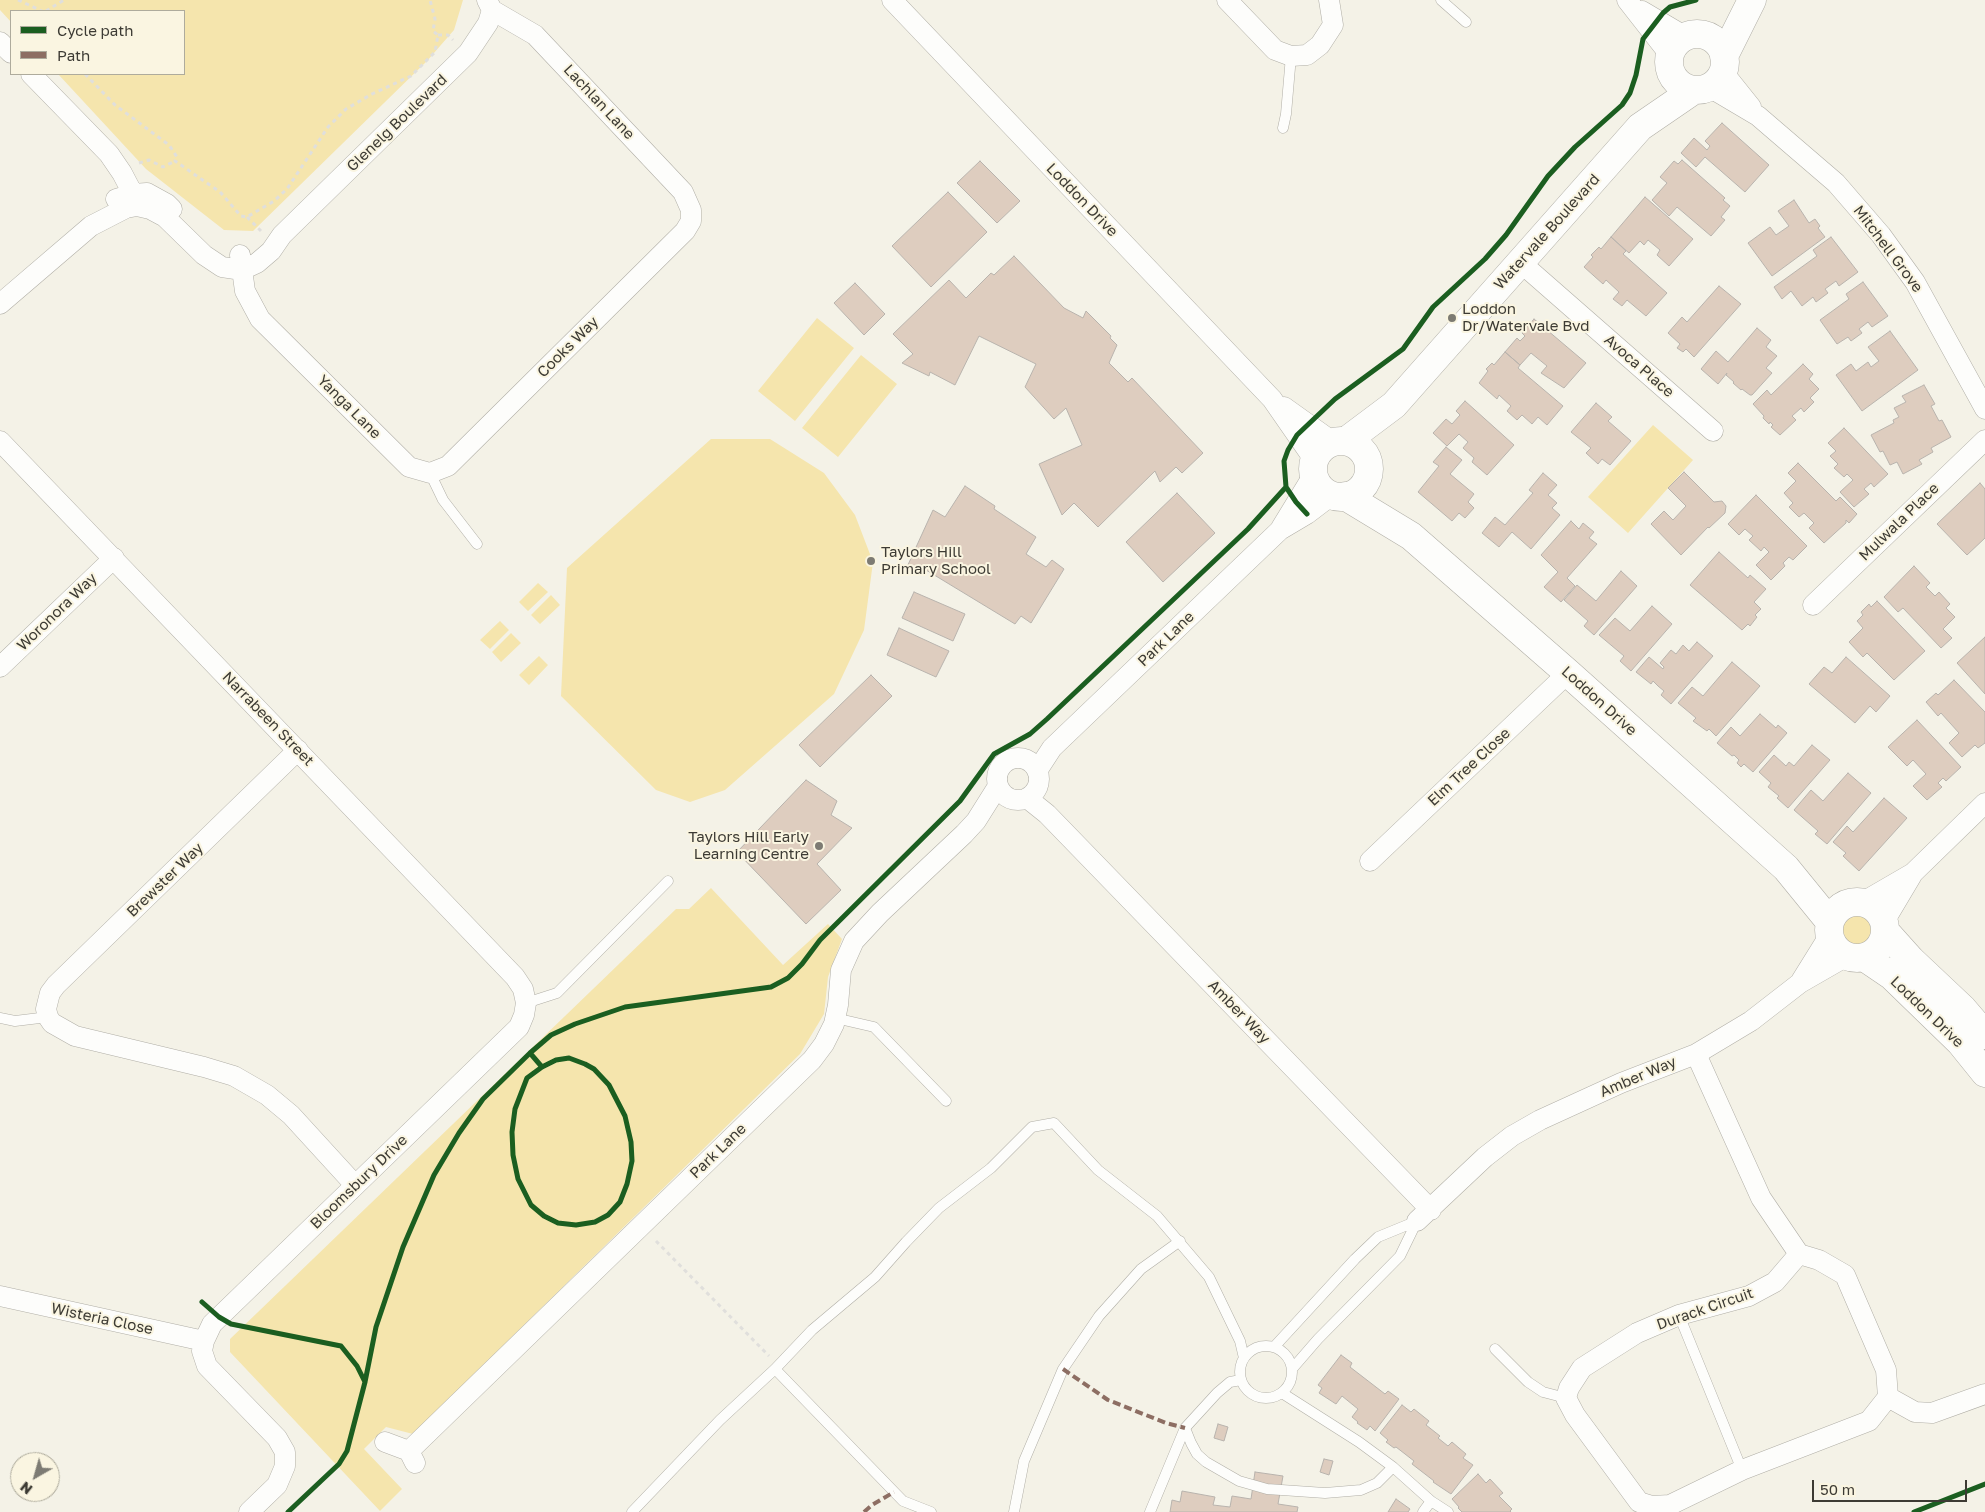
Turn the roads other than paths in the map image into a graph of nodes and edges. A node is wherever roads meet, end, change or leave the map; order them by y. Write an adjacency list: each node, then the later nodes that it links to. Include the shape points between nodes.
1 (892, 0): 26 (street, Loddon Drive, via 1272,399)
2 (1227, 0): 12 (street, via 1275,50)
3 (1329, 0): 12 (street, via 1333,25 1320,45 1307,55)
4 (1441, 0): 8 (lane)
5 (1751, 0): 10 (street, Watervale Boulevard); 14 (street, Watervale Boulevard)
6 (1629, 2): 10 (street)
7 (489, 5): 18 (street, Lachlan Lane, via 535,35 683,192); 20 (street, Glenelg Boulevard, via 488,23 468,53 275,237 272,250 257,263)
8 (1466, 22)
9 (0, 42): 11 (street)
10 (1682, 49): 14 (street, via 1709,37 1716,42); 14 (street, via 1673,75 1678,82 1685,87); 16 (street, Watervale Boulevard)
11 (10, 52)
12 (1292, 56): 15 (lane)
13 (32, 75): 17 (street, via 109,154)
14 (1713, 76): 16 (street, Watervale Boulevard); 22 (street, Mitchell Grove, via 1836,183 1881,235 1915,282)
15 (1283, 128)
16 (1640, 128): 19 (street, Watervale Boulevard)
17 (135, 200): 20 (street, via 147,193 167,204 206,242); 21 (street, via 91,226)
18 (691, 210): 27 (street, Cooks Way, via 691,222 685,230 448,466)
19 (1520, 262): 23 (street, Avoca Place); 26 (street, Watervale Boulevard, via 1394,405)
20 (241, 263): 27 (street, Yanga Lane, via 245,291 260,319 409,467)
21 (0, 303)
22 (1985, 409)
23 (1713, 431)
24 (1985, 440): 33 (street, Mulwala Place)
25 (0, 441): 32 (street, Narrabeen Street)
26 (1340, 458): 28 (street, Loddon Drive, via 1320,487); 28 (street, Watervale Boulevard, via 1360,489); 29 (street, Park Lane); 30 (street, Loddon Drive)
27 (430, 474): 31 (lane, via 443,500)
28 (1339, 496): 29 (street, Park Lane); 30 (street, Loddon Drive)
29 (1280, 530): 37 (street, Park Lane, via 1052,748)
30 (1411, 536): 35 (street, Loddon Drive)
31 (477, 544)
32 (114, 558): 34 (street, Woronora Way); 36 (street, Narrabeen Street)
33 (1813, 605)
34 (0, 667)
35 (1568, 673): 39 (street, Elm Tree Close); 43 (street, Loddon Drive, via 1786,868)
36 (298, 750): 44 (street, Narrabeen Street, via 515,976 523,989); 46 (street, Brewster Way, via 56,985 46,1009)
37 (1023, 784): 47 (street, Park Lane, via 976,821 854,941 841,970); 53 (street, Amber Way, via 1047,814)
38 (1985, 804): 40 (street)
39 (1370, 861)
40 (1913, 873): 42 (street); 43 (street, Amber Way)
41 (668, 881): 44 (lane, via 557,993)
42 (1885, 927): 43 (street, Loddon Drive, via 1876,909); 43 (street, via 1879,948 1872,954); 48 (street, Loddon Drive, via 1911,960 1963,1009)
43 (1846, 930): 49 (street, Amber Way, via 1800,983 1751,1021); 50 (street, Loddon Drive, via 1960,1042)
44 (526, 1003): 52 (street, Bloomsbury Drive, via 519,1027)
45 (0, 1018): 46 (lane, via 15,1021)
46 (48, 1018): 52 (street, via 75,1036 234,1076 291,1115)
47 (835, 1018): 51 (lane, via 874,1027); 70 (street, Park Lane, via 824,1044 812,1060 412,1457)
48 (1985, 1035)
49 (1696, 1054): 53 (street, Amber Way, via 1621,1083 1512,1136 1485,1157); 55 (street, via 1761,1198)
50 (1985, 1073)
51 (946, 1101)
52 (355, 1185): 58 (street, Bloomsbury Drive, via 216,1320)
53 (1424, 1216): 59 (lane, via 1378,1237); 63 (lane, via 1400,1256)
54 (1180, 1241): 61 (lane, via 1209,1277 1240,1341); 62 (lane, via 1157,1216 1098,1170 1054,1122 1032,1127 991,1168 939,1208 875,1277 812,1330); 78 (lane, via 1141,1269 1100,1316 1063,1369 1024,1461)
55 (1799, 1254): 57 (street, Durack Circuit, via 1776,1282 1749,1296); 67 (street, via 1819,1260 1845,1275 1886,1370)
56 (0, 1296): 58 (street, Wisteria Close)
57 (1679, 1315): 68 (street, Durack Circuit, via 1638,1333 1582,1368); 72 (lane)
58 (204, 1341): 75 (street, via 202,1350 207,1366 277,1438 285,1452 285,1466 277,1485)
59 (1274, 1347): 61 (lane, via 1257,1347); 63 (lane, via 1286,1356)
60 (1495, 1349): 68 (lane, via 1528,1382 1543,1392)
61 (1244, 1358): 64 (lane)
62 (776, 1368): 76 (lane, via 720,1420); 77 (lane, via 903,1501)
63 (1292, 1369): 65 (lane, via 1288,1386)
64 (1241, 1380): 65 (lane, via 1251,1393 1258,1396 1266,1398); 69 (lane, via 1230,1382 1217,1393)
65 (1282, 1393): 71 (lane)
66 (1985, 1394): 67 (street, via 1932,1413 1914,1412)
67 (1888, 1397): 72 (street, via 1869,1421)
68 (1566, 1398): 74 (street, via 1639,1502)
69 (1185, 1428): 71 (lane, via 1190,1443 1206,1462 1239,1481 1267,1489 1326,1493 1361,1490 1377,1483); 79 (lane)
70 (384, 1442)
71 (1393, 1467): 73 (lane)
72 (1742, 1470): 74 (street, via 1670,1505)
73 (1431, 1501): 80 (lane); 81 (lane)
74 (1653, 1509)
75 (249, 1512)
76 (632, 1512)
77 (931, 1512)
78 (1014, 1512)
79 (1150, 1512)
80 (1424, 1512)
81 (1448, 1512)

